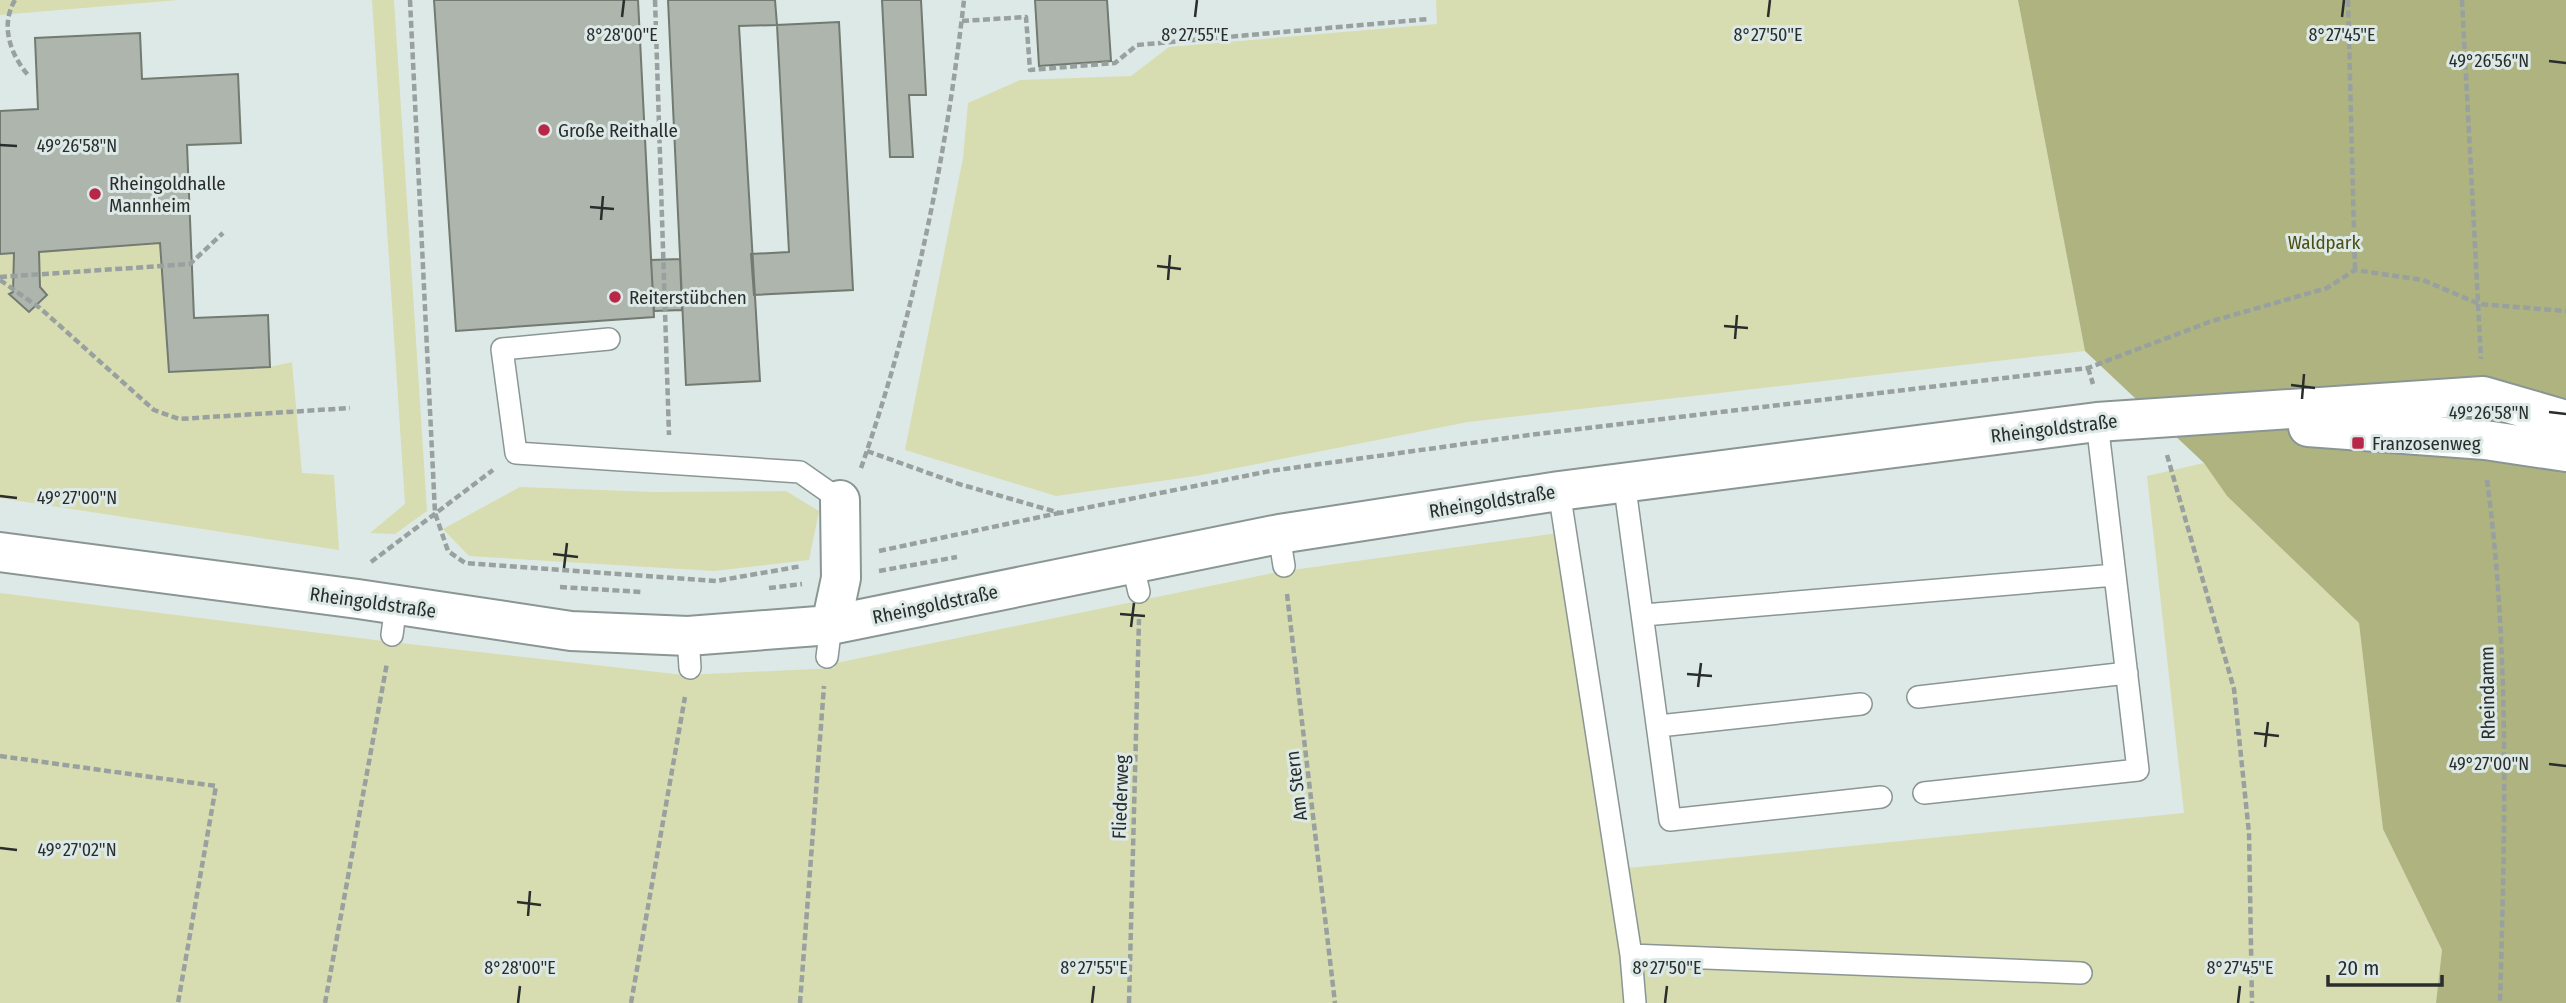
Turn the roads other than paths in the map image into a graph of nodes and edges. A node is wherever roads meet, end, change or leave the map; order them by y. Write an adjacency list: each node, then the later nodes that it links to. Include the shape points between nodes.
1 (609, 339): 8 (lane, via 502,349 516,453 800,472)
2 (2159, 416): 3 (street, via 2483,396); 4 (street, Rheingoldstraße); 5 (street, via 2485,440)
3 (2566, 420)
4 (2097, 422): 6 (street, Rheingoldstraße); 10 (lane)
5 (2566, 452)
6 (1623, 481): 7 (street, Rheingoldstraße); 11 (lane)
7 (1559, 491): 12 (street, Rheingoldstraße); 19 (lane)
8 (840, 500): 12 (street, via 841,578)
9 (0, 552): 12 (street, Rheingoldstraße, via 394,620 571,631 689,652)
10 (2115, 575): 11 (lane); 13 (lane)
11 (1644, 615): 16 (lane)
12 (829, 641)
13 (2127, 674): 14 (lane); 17 (lane, via 2138,770)
14 (1918, 697)
15 (1861, 704): 16 (lane)
16 (1659, 726): 18 (lane, via 1671,820)
17 (1924, 793)
18 (1881, 797)
19 (1631, 955): 20 (lane); 21 (lane)
20 (2081, 973)
21 (1635, 1003)

